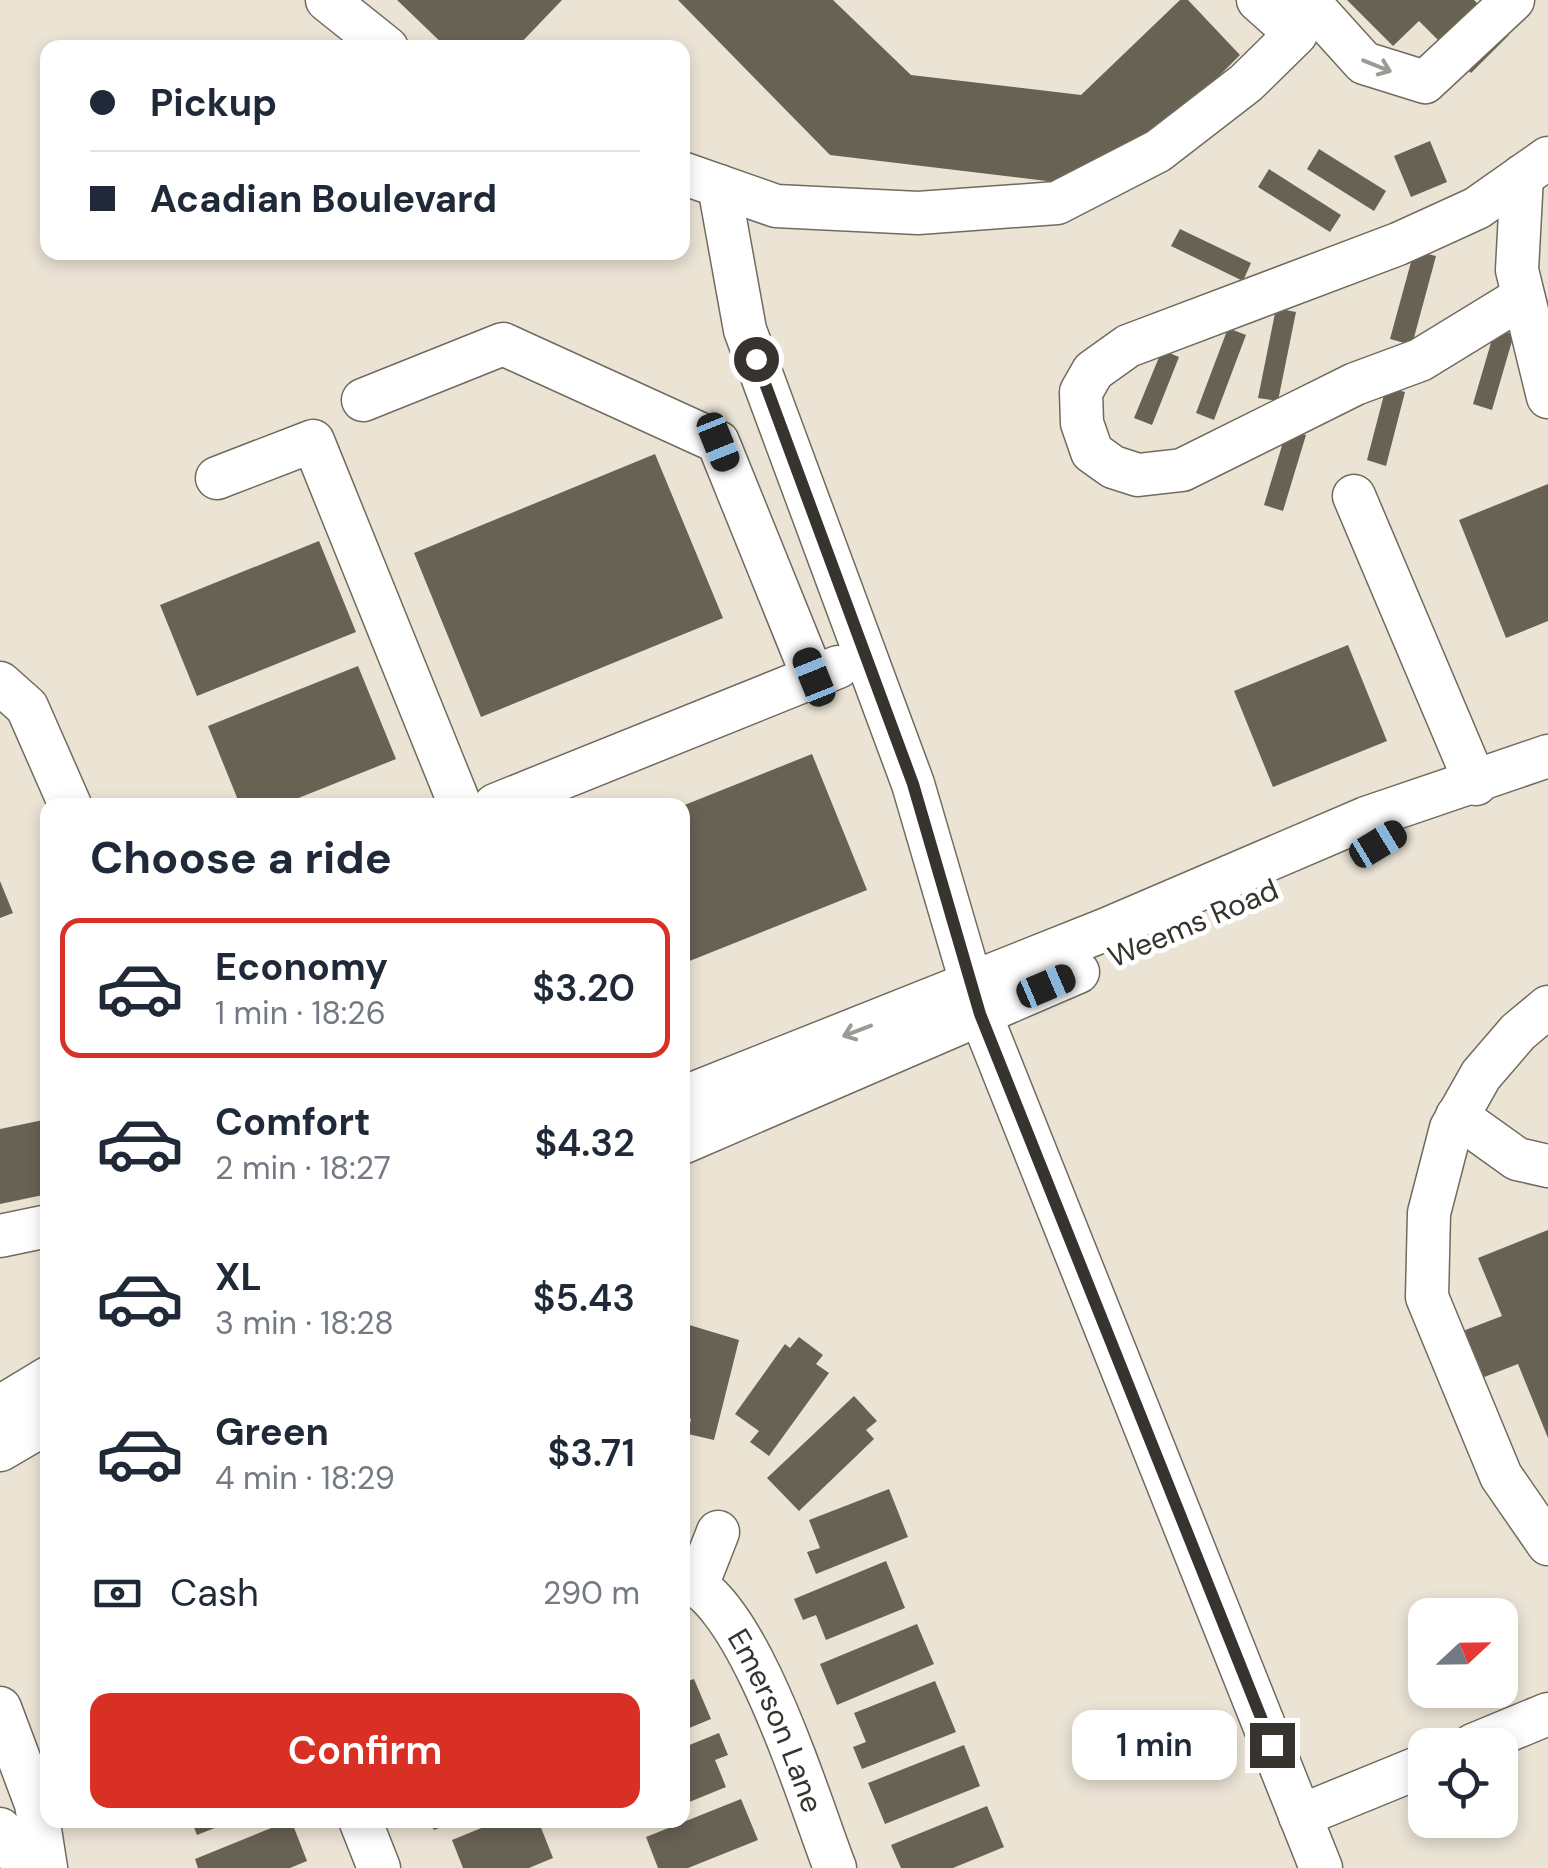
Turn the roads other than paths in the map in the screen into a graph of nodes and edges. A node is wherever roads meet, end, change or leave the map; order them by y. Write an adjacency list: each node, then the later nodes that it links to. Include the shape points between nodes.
1 (327, 0): 5 (street)
2 (1258, 0): 7 (street, via 1296,34 1246,83 1158,151 1057,203 918,212 776,206)
3 (1307, 0): 4 (street, one-way to 4, via 1364,63 1425,82)
4 (1512, 0)
5 (377, 40)
6 (1535, 168): 8 (street, via 1516,270); 8 (street, via 1477,208 1398,244 1128,346 1092,370 1081,392 1082,423 1092,452 1113,467 1138,474 1182,470 1354,384 1420,360)
7 (701, 180): 11 (street)
8 (1523, 297): 9 (street)
9 (1548, 397)
10 (363, 400): 12 (street, via 503,344 718,442)
11 (789, 448): 12 (street); 15 (street)
12 (730, 472): 16 (street)
13 (218, 478): 21 (street, via 313,441)
14 (1354, 496): 19 (street)
15 (866, 656): 16 (street); 23 (street, via 913,784)
16 (814, 677): 22 (street)
17 (0, 683): 20 (street, via 28,707)
18 (1548, 756): 19 (street, Weems Road)
19 (1476, 784): 23 (street, Weems Road, via 1378,844)
20 (63, 787)
21 (457, 798)
22 (512, 798)
23 (975, 999): 25 (street, Weems Road, one-way to 25); 27 (street, Weems Road); 42 (street)
24 (1548, 1007): 26 (street, via 1481,1075)
25 (690, 1095)
26 (1457, 1116): 28 (street, via 1517,1158); 36 (street, via 1429,1213 1427,1296 1501,1476)
27 (690, 1140)
28 (1548, 1166)
29 (40, 1228): 30 (street)
30 (0, 1236)
31 (40, 1383): 32 (street)
32 (0, 1407)
33 (40, 1427): 34 (street)
34 (0, 1450)
35 (718, 1532): 37 (street, Emerson Lane)
36 (1548, 1544)
37 (690, 1581): 48 (street, Emerson Lane, via 749,1646)
38 (0, 1708): 46 (street, via 36,1804)
39 (1548, 1714): 40 (street)
40 (1514, 1728)
41 (1408, 1772): 42 (street)
42 (1300, 1816): 49 (street)
43 (363, 1828): 47 (street)
44 (0, 1829): 45 (street)
45 (26, 1868)
46 (46, 1868)
47 (379, 1868)
48 (835, 1868)
49 (1321, 1868)

